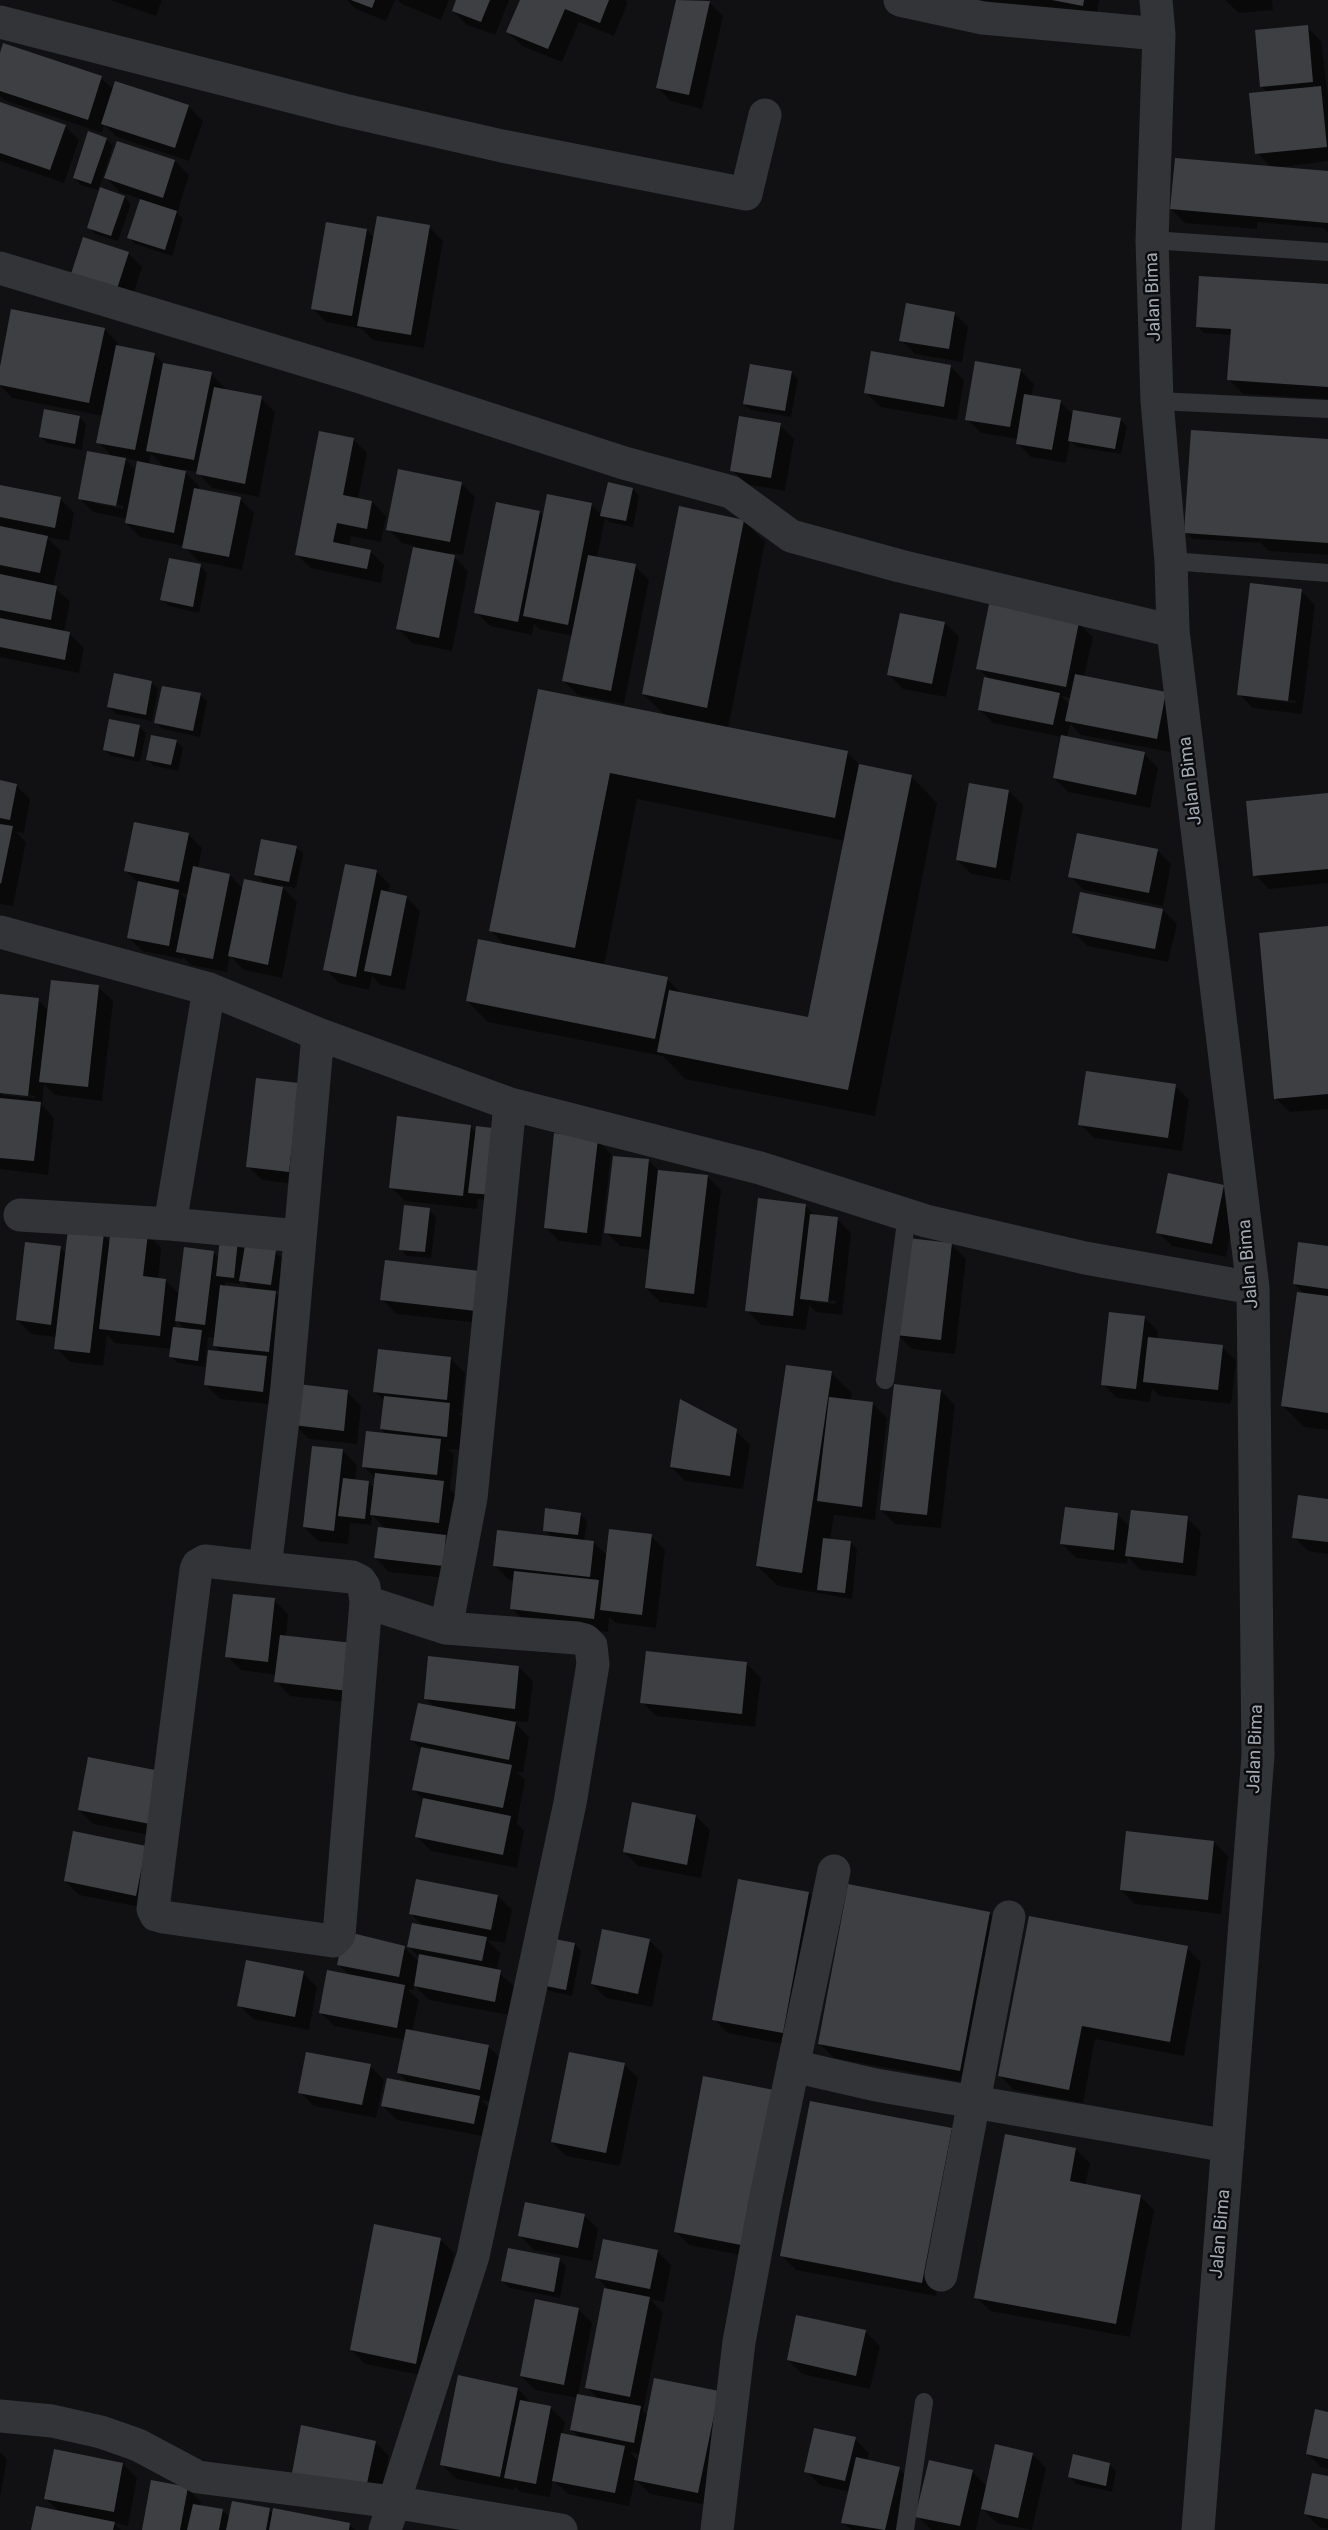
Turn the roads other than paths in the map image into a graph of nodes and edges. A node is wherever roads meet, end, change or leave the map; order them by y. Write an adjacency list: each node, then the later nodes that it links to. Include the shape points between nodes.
1 (900, 0): 4 (street, via 983,18)
2 (1156, 0): 4 (street, Jalan Bima)
3 (0, 22): 5 (street, via 502,147 746,194)
4 (1159, 34): 6 (street, Jalan Bima)
5 (765, 115)
6 (1152, 240): 7 (lane); 9 (street, Jalan Bima)
7 (1328, 252)
8 (0, 268): 13 (street, via 357,376 624,463 731,492 791,536)
9 (1157, 401): 10 (lane); 11 (street, Jalan Bima)
10 (1328, 409)
11 (1171, 561): 12 (lane); 13 (street, Jalan Bima)
12 (1328, 573)
13 (1173, 631): 22 (street, Jalan Bima)
14 (0, 932): 15 (street)
15 (209, 988): 16 (street); 20 (street)
16 (318, 1034): 17 (street); 21 (street)
17 (510, 1104): 19 (street, via 760,1168); 26 (street, via 471,1498)
18 (20, 1215): 20 (street)
19 (907, 1215): 22 (street, via 1085,1258); 23 (lane)
20 (170, 1224): 21 (street)
21 (299, 1236): 24 (street, via 287,1387)
22 (1253, 1288): 31 (street, Jalan Bima, via 1258,1755)
23 (885, 1380)
24 (265, 1568): 25 (street, via 356,1578 364,1587); 25 (street, via 205,1561 196,1570 153,1909 156,1915 327,1941 339,1935)
25 (366, 1602): 26 (street)
26 (446, 1628): 35 (street, via 577,1638 591,1646 593,1664 570,1803 472,2256)
27 (834, 1871): 29 (street)
28 (1009, 1917): 30 (street)
29 (793, 2066): 30 (street); 37 (street, via 739,2342)
30 (973, 2102): 31 (street); 32 (street)
31 (1228, 2146): 39 (street, Jalan Bima)
32 (941, 2275)
33 (924, 2402): 38 (lane)
34 (0, 2416): 35 (street, via 52,2421 101,2432 138,2445 198,2477)
35 (389, 2516): 36 (street)
36 (561, 2530)
37 (717, 2530)
38 (905, 2530)
39 (1198, 2530)

